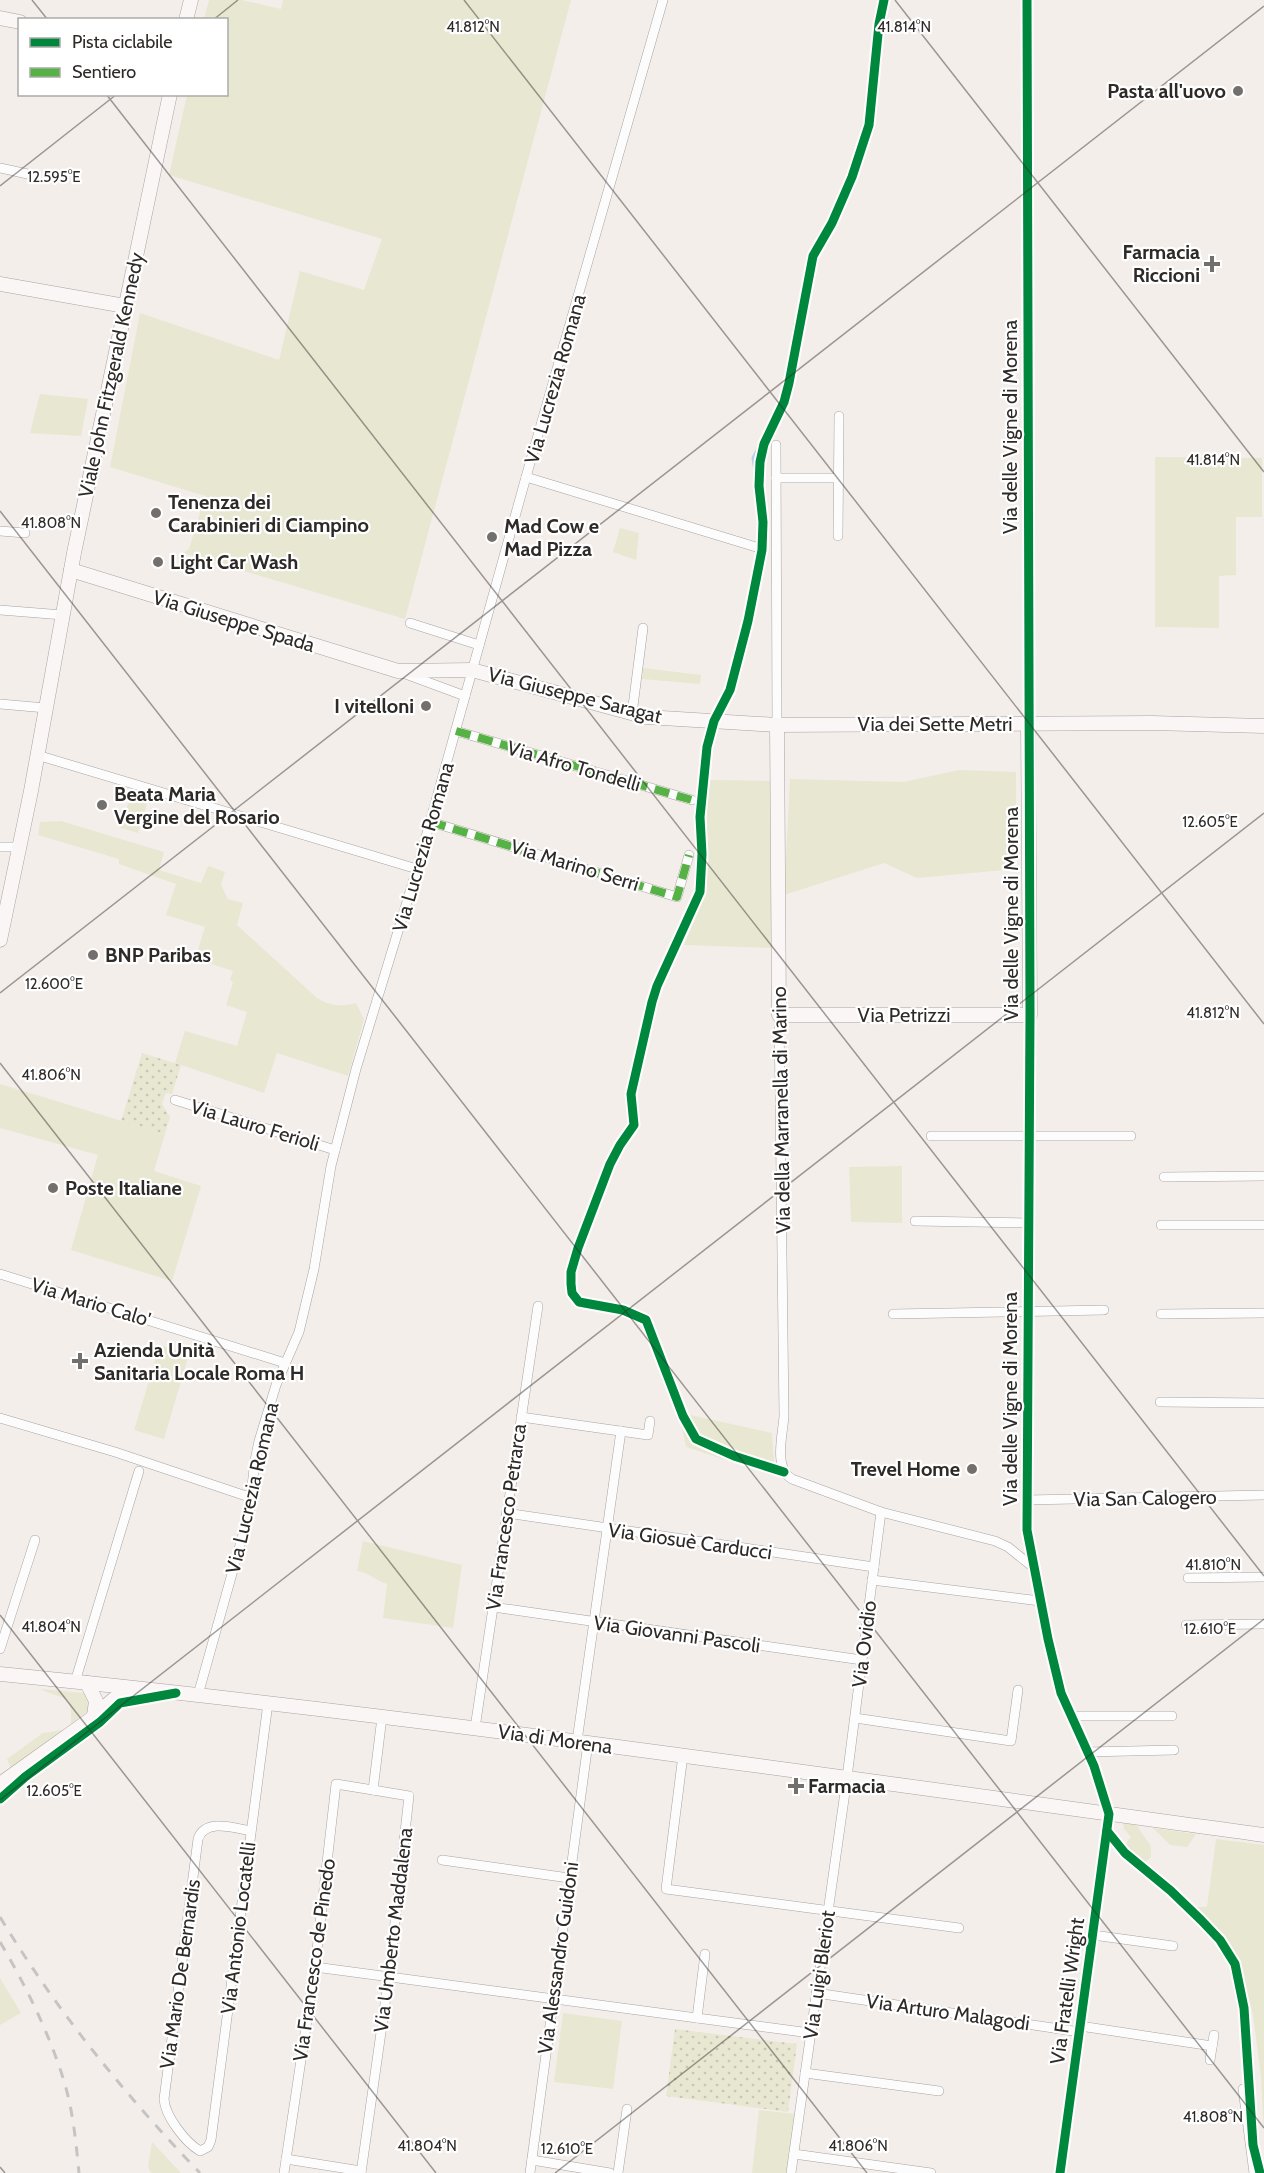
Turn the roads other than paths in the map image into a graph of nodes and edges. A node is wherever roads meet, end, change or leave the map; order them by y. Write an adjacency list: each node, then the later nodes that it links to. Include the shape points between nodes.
1 (191, 0): 5 (street)
2 (663, 0): 14 (street, Via Lucrezia Romana)
3 (1027, 0): 35 (street, Via delle Vigne di Morena)
4 (0, 18): 6 (street)
5 (186, 18)
6 (18, 22)
7 (170, 96): 11 (street, Viale John Fitzgerald Kennedy)
8 (0, 168): 9 (street)
9 (32, 175)
10 (0, 284): 11 (street)
11 (125, 306): 21 (street, Viale John Fitzgerald Kennedy)
12 (839, 416): 16 (street)
13 (776, 445): 15 (street, Via della Marranella di Marino)
14 (526, 477): 20 (street); 26 (street, Via Lucrezia Romana)
15 (776, 478): 16 (street); 34 (street, Via della Marranella di Marino)
16 (838, 478): 19 (street)
17 (0, 531): 18 (street)
18 (25, 533)
19 (838, 536)
20 (756, 547)
21 (71, 570): 23 (street, Viale John Fitzgerald Kennedy); 28 (street, Via Giuseppe Spada)
22 (0, 610): 23 (street)
23 (63, 615): 31 (street, Viale John Fitzgerald Kennedy)
24 (411, 623): 26 (street)
25 (644, 628): 32 (street)
26 (479, 645): 27 (street, Via Lucrezia Romana)
27 (472, 670): 28 (street, Via Giuseppe Spada); 29 (street, Via Lucrezia Romana); 32 (street, Via Giuseppe Saragat)
28 (398, 672): 29 (street, Via Giuseppe Spada)
29 (465, 696): 37 (street, Via Lucrezia Romana)
30 (0, 704): 31 (street)
31 (46, 708): 38 (street, Viale John Fitzgerald Kennedy)
32 (632, 714): 33 (street, Via Giuseppe Saragat)
33 (714, 721): 34 (street, Via dei Sette Metri)
34 (777, 724): 35 (street, Via dei Sette Metri); 47 (street, Via della Marranella di Marino)
35 (1028, 724): 36 (street, Via dei Sette Metri); 48 (street, Via delle Vigne di Morena)
36 (1264, 726)
37 (456, 731): 39 (street, Via Afro Tondelli); 40 (street, Via Lucrezia Romana)
38 (37, 755): 41 (street, Viale John Fitzgerald Kennedy); 44 (street)
39 (692, 800)
40 (431, 822): 43 (street, Via Marino Serri, via 677,897); 44 (street, Via Lucrezia Romana)
41 (20, 846): 42 (street); 45 (street, Viale John Fitzgerald Kennedy)
42 (0, 847)
43 (689, 855)
44 (417, 870): 53 (street, Via Lucrezia Romana)
45 (2, 920): 46 (street, Viale John Fitzgerald Kennedy)
46 (0, 940)
47 (779, 1015): 48 (street, Via Petrizzi); 78 (street, Via della Marranella di Marino, via 784,1416 781,1466 792,1479)
48 (1030, 1015): 51 (street, Via delle Vigne di Morena)
49 (175, 1100): 53 (street, Via Lauro Ferioli)
50 (932, 1136): 51 (street)
51 (1029, 1136): 52 (street); 57 (street, Via delle Vigne di Morena)
52 (1131, 1136)
53 (335, 1150): 67 (street, Via Lucrezia Romana, via 310,1287 297,1339)
54 (1264, 1176): 55 (street)
55 (1164, 1177)
56 (915, 1221): 57 (street)
57 (1029, 1223): 63 (street, Via delle Vigne di Morena)
58 (1264, 1225): 59 (street)
59 (1161, 1226)
60 (0, 1274): 67 (street, Via Mario Calo')
61 (538, 1306): 70 (street, Via Francesco Petrarca)
62 (1104, 1310): 63 (street)
63 (1028, 1312): 64 (street); 77 (street, Via delle Vigne di Morena)
64 (893, 1314)
65 (1161, 1314): 66 (street)
66 (1264, 1314)
67 (285, 1363): 76 (street, Via Lucrezia Romana, via 257,1447)
68 (1160, 1402): 69 (street)
69 (1264, 1403)
70 (520, 1417): 73 (street); 79 (street, Via Francesco Petrarca)
71 (0, 1418): 76 (street)
72 (650, 1421): 73 (street, via 648,1435)
73 (621, 1431): 80 (street, Via Alessandro Guidoni)
74 (139, 1471): 95 (street)
75 (1264, 1495): 77 (street, Via San Calogero)
76 (252, 1498): 98 (street, Via Lucrezia Romana)
77 (1027, 1500): 83 (street, Via delle Vigne di Morena)
78 (881, 1512): 82 (street, Via Ovidio); 83 (street, Via della Marranella di Marino, via 990,1539 1008,1547)
79 (506, 1513): 80 (street, Via Giosuè Carducci); 88 (street, Via Francesco Petrarca)
80 (607, 1528): 82 (street, Via Giosuè Carducci); 89 (street, Via Alessandro Guidoni)
81 (35, 1540): 92 (street)
82 (874, 1567): 86 (street, Via Ovidio)
83 (1033, 1567): 87 (street, Via delle Vigne di Morena)
84 (1264, 1577): 85 (street)
85 (1188, 1578)
86 (872, 1580): 87 (street); 93 (street, Via Ovidio)
87 (1040, 1601): 101 (street, Via delle Vigne di Morena)
88 (493, 1607): 89 (street, Via Giovanni Pascoli); 105 (street, Via Francesco Petrarca)
89 (593, 1622): 93 (street, Via Giovanni Pascoli); 106 (street, Via Alessandro Guidoni)
90 (1264, 1624): 91 (street)
91 (1186, 1625)
92 (0, 1649)
93 (862, 1660): 104 (street, Via Ovidio)
94 (0, 1674): 95 (street, Via di Morena)
95 (81, 1682): 96 (street, Via di Morena); 100 (street, via 96,1701)
96 (139, 1689): 98 (street, Via di Morena); 100 (street, via 118,1697)
97 (1018, 1690): 104 (street, via 1011,1741)
98 (198, 1695): 99 (street, Via di Morena)
99 (268, 1703): 103 (street, Via di Morena); 114 (street, Via Antonio Locatelli)
100 (94, 1716): 111 (street)
101 (1070, 1716): 102 (street); 108 (street, Via delle Vigne di Morena)
102 (1172, 1716)
103 (382, 1717): 105 (street, Via di Morena); 112 (street)
104 (855, 1718): 110 (street, Via Ovidio)
105 (475, 1728): 106 (street, Via di Morena)
106 (582, 1742): 109 (street, Via di Morena); 117 (street, Via Alessandro Guidoni)
107 (1174, 1750): 108 (street)
108 (1087, 1752): 113 (street, Via delle Vigne di Morena)
109 (683, 1755): 110 (street, Via di Morena); 118 (street, via 666,1889)
110 (847, 1777): 113 (street, Via di Morena); 118 (street, Via Luigi Bleriot)
111 (0, 1784)
112 (373, 1791): 123 (street, Via Francesco de Pinedo, via 336,1784); 124 (street, Via Umberto Maddalena, via 409,1796)
113 (1109, 1814): 115 (street, Via di Morena); 120 (street, Via Fratelli Wright)
114 (251, 1830): 137 (street, Via Antonio Locatelli, via 211,2140); 137 (street, Via Mario De Bernardis, via 211,1826 198,1839 164,2099 172,2121 196,2148)
115 (1264, 1835)
116 (442, 1860): 117 (street)
117 (569, 1878): 126 (street, Via Alessandro Guidoni)
118 (828, 1909): 119 (street); 125 (street, Via Luigi Bleriot)
119 (959, 1928)
120 (1093, 1935): 121 (street); 128 (street, Via Fratelli Wright)
121 (1173, 1946)
122 (705, 1954): 127 (street)
123 (315, 1967): 124 (street); 139 (street, Via Francesco de Pinedo)
124 (389, 1976): 126 (street); 141 (street, Via Umberto Maddalena)
125 (816, 1993): 128 (street, Via Arturo Malagodi); 129 (street, Via Luigi Bleriot)
126 (553, 1999): 127 (street); 140 (street, Via Alessandro Guidoni)
127 (697, 2018): 129 (street)
128 (1080, 2029): 131 (street, Via Arturo Malagodi); 148 (street, Via Fratelli Wright)
129 (810, 2033): 133 (street, Via Luigi Bleriot)
130 (1214, 2035): 131 (street)
131 (1212, 2046): 132 (street)
132 (1210, 2060)
133 (805, 2073): 135 (street); 138 (street, Via Luigi Bleriot)
134 (1243, 2089): 149 (street)
135 (939, 2091)
136 (627, 2109): 145 (street)
137 (204, 2150)
138 (794, 2154): 146 (street, Via Luigi Bleriot); 147 (street)
139 (286, 2159): 141 (street); 142 (street, Via Francesco de Pinedo)
140 (531, 2160): 143 (street, Via Alessandro Guidoni); 144 (street)
141 (361, 2172)
142 (284, 2173)
143 (530, 2173)
144 (610, 2173)
145 (618, 2173)
146 (791, 2173)
147 (931, 2173)
148 (1060, 2173)
149 (1254, 2173)

